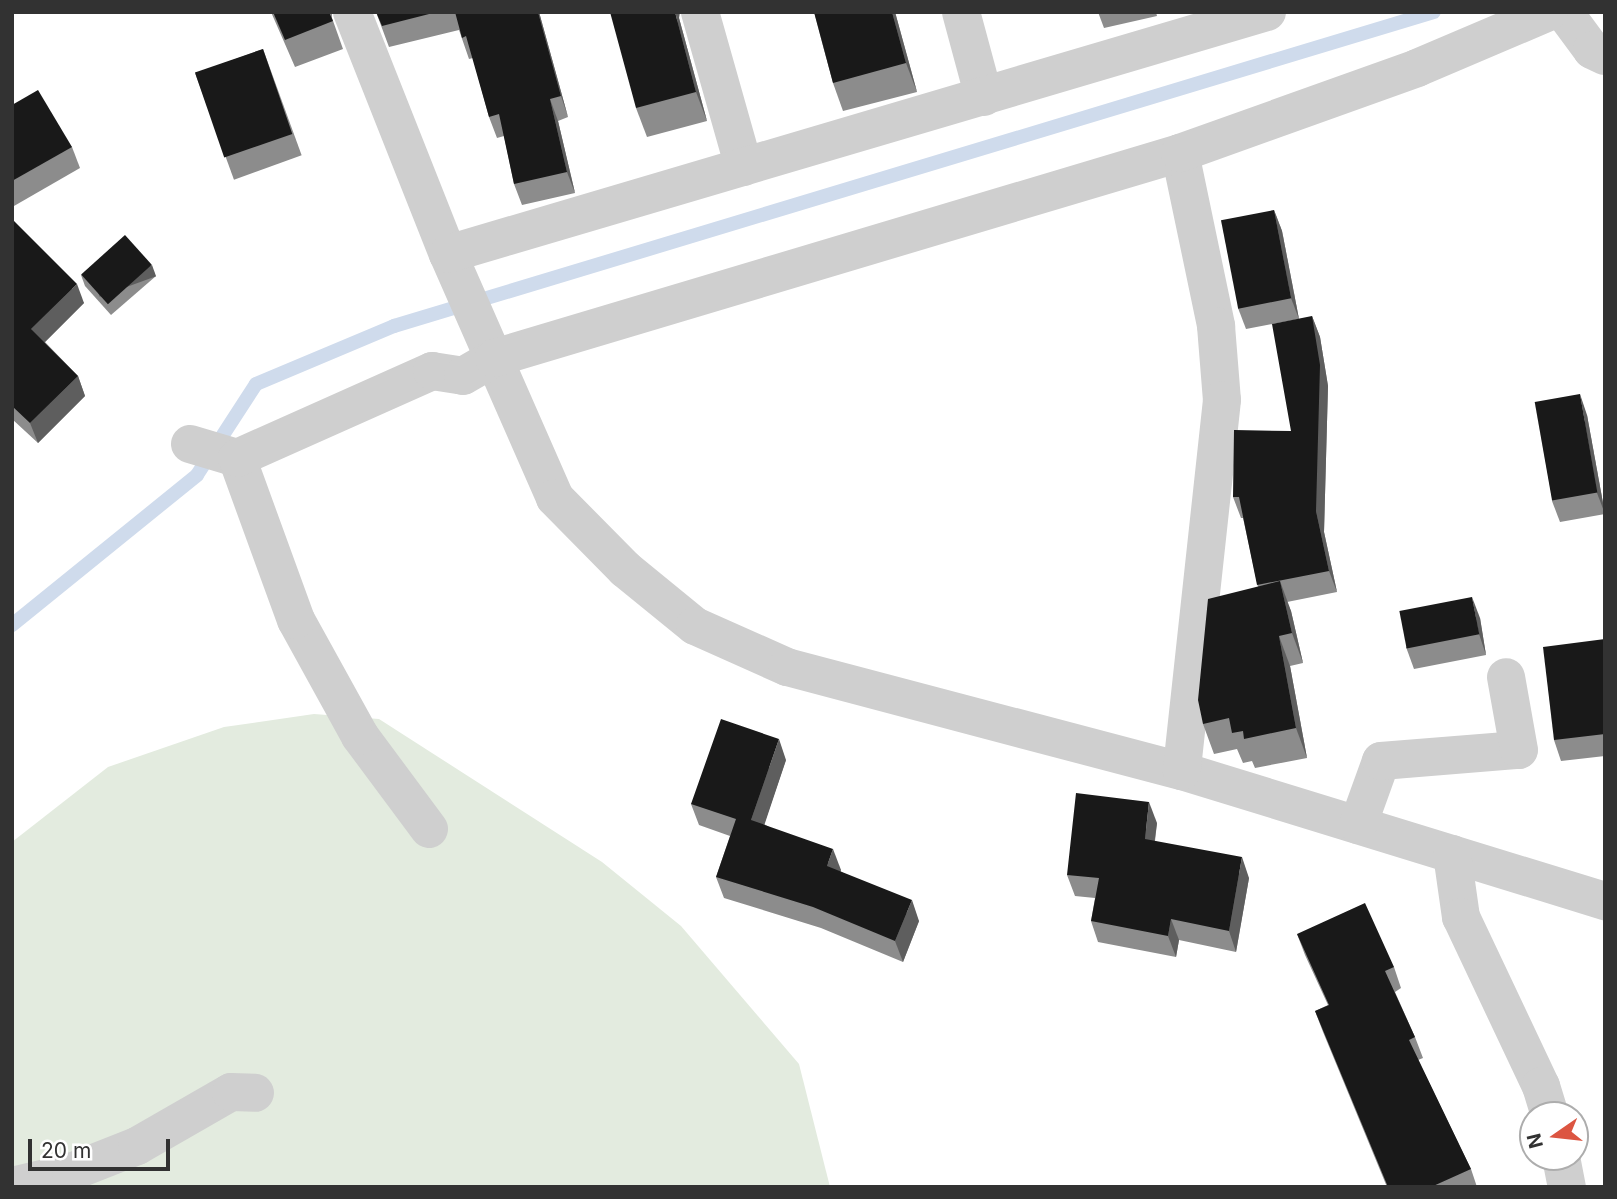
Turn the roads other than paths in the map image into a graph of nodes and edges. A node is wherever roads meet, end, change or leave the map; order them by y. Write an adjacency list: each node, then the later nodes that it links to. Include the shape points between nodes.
1 (352, 12): 11 (street)
2 (701, 12): 10 (street)
3 (961, 12): 8 (street)
4 (1549, 12): 9 (street, via 1417,68)
5 (1564, 12): 7 (street, via 1592,50)
6 (1257, 14): 8 (street)
7 (1605, 56)
8 (984, 97): 10 (street)
9 (1180, 153): 12 (street); 16 (street, via 1216,326 1222,400)
10 (744, 167): 11 (street)
11 (448, 254): 12 (street)
12 (494, 358): 14 (street, via 463,376 432,371); 16 (street, via 555,498 625,569 695,626 787,667)
13 (190, 444): 14 (street)
14 (237, 458): 18 (street, via 296,620 360,736)
15 (1506, 677): 17 (street, via 1519,750 1381,761)
16 (1182, 771): 17 (street)
17 (1358, 825): 19 (street)
18 (429, 829)
19 (1452, 854): 20 (street); 22 (street, via 1461,917)
20 (1605, 901)
21 (255, 1093): 23 (street, via 232,1092 137,1146 71,1172)
22 (1546, 1101)
23 (12, 1186)

